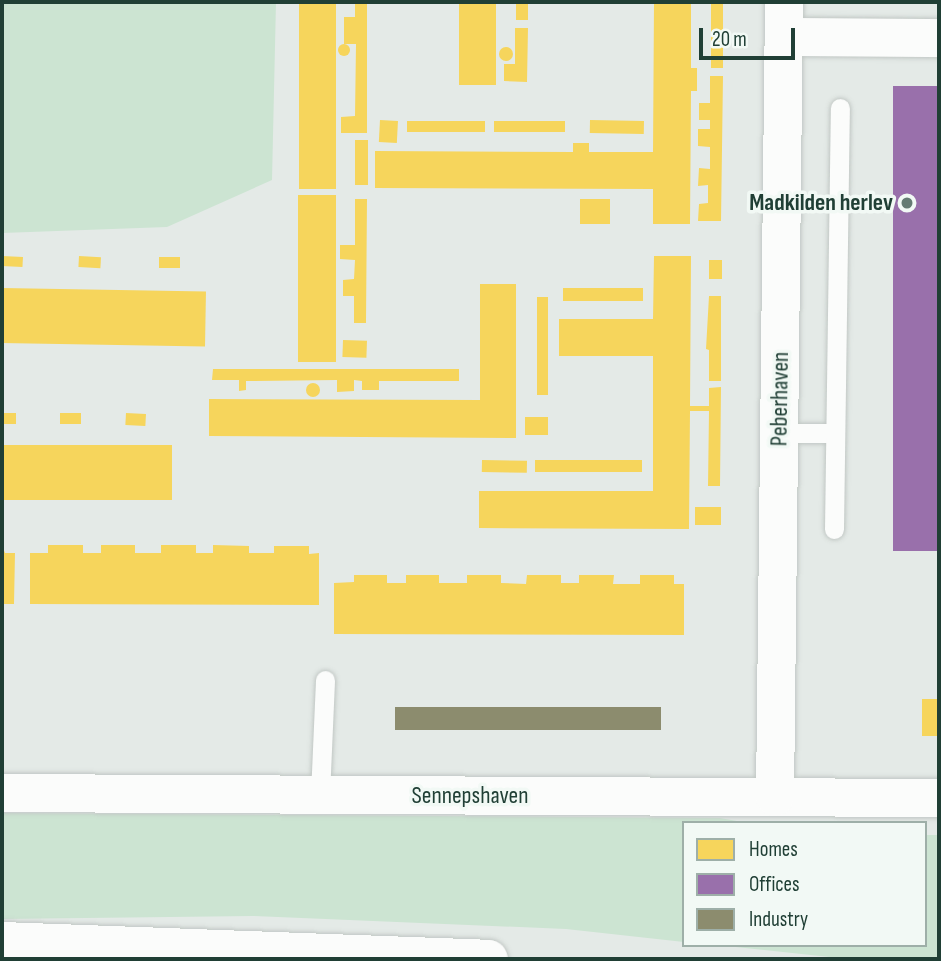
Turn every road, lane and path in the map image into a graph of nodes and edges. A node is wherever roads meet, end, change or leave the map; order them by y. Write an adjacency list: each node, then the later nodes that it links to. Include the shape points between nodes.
1 (784, 19): 2 (street); 4 (street, Peberhaven)
2 (939, 38)
3 (840, 108): 5 (lane)
4 (779, 432): 5 (lane); 10 (street, Peberhaven)
5 (835, 433): 6 (lane)
6 (834, 529)
7 (324, 680): 9 (lane)
8 (2, 793): 9 (street, Sennepshaven)
9 (320, 796): 10 (street, Sennepshaven)
10 (775, 797): 11 (street, Sennepshaven)
11 (939, 798)
12 (2, 940): 13 (street)
13 (242, 950): 14 (street); 15 (street)
14 (311, 959)
15 (489, 959)

